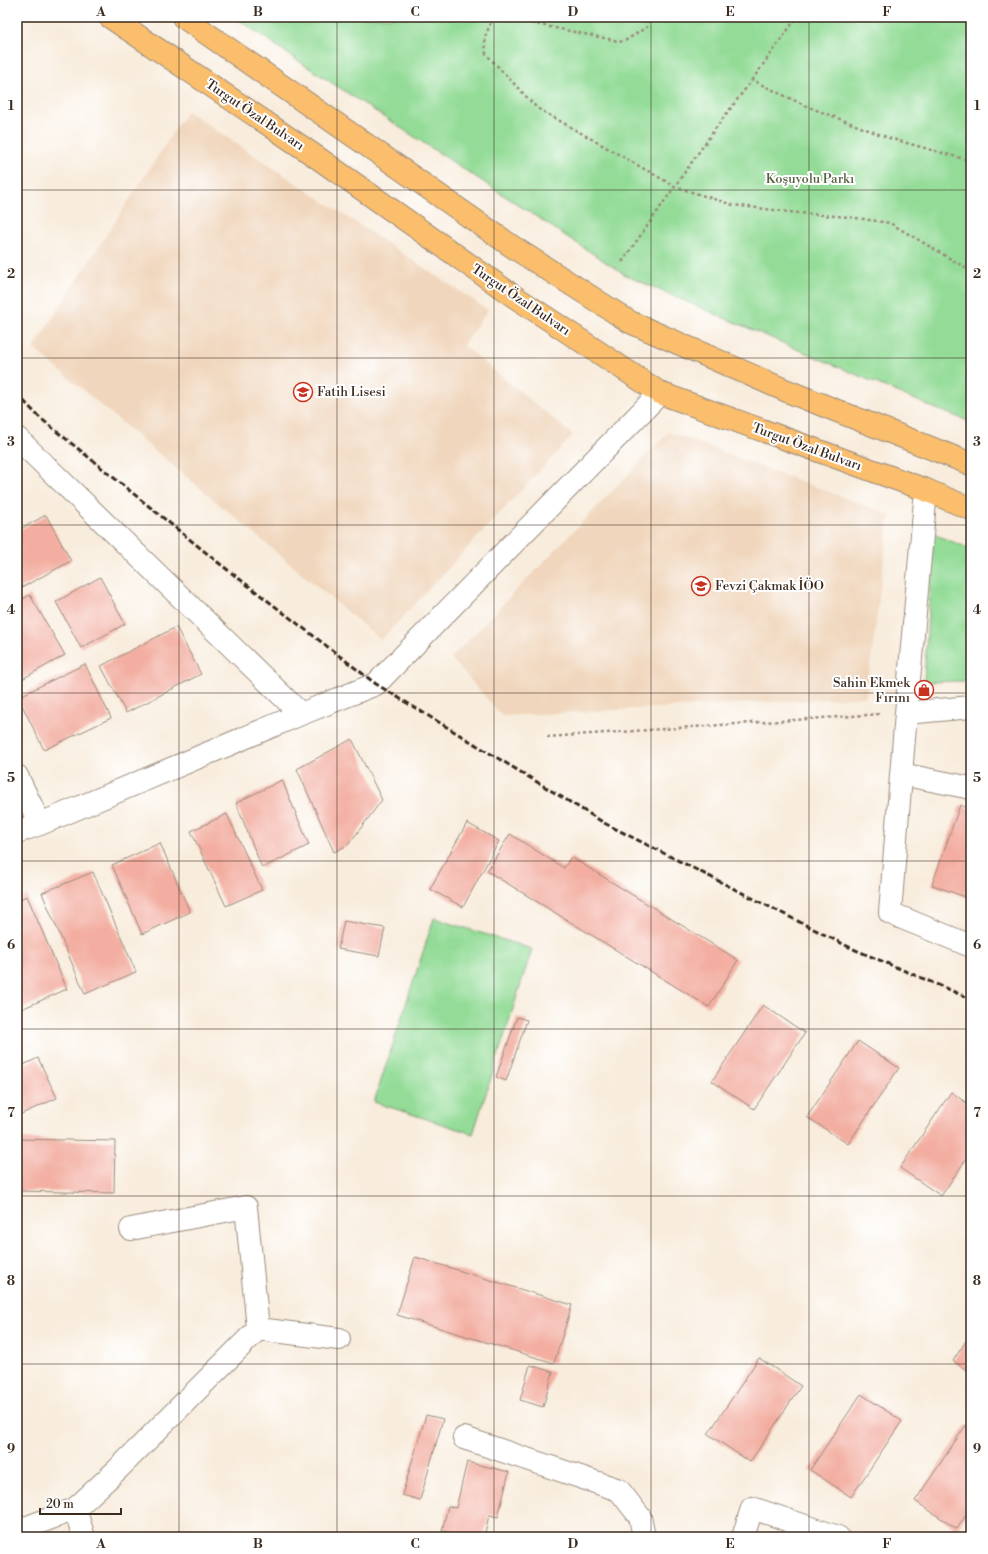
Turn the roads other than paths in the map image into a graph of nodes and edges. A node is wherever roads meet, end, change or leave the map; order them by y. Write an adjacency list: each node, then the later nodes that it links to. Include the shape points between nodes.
1 (110, 17): 3 (main road, Turgut Özal Bulvarı, via 318,158 512,295)
2 (183, 17): 5 (main road, via 513,247 630,322 787,391)
3 (660, 393): 6 (main road, Turgut Özal Bulvarı); 10 (street, via 376,684)
4 (17, 438): 10 (street)
5 (971, 464)
6 (926, 490): 7 (main road, Turgut Özal Bulvarı); 9 (street)
7 (971, 509)
8 (971, 707): 9 (street)
9 (906, 712): 11 (street)
10 (302, 714): 14 (street)
11 (901, 774): 13 (street); 16 (street, via 890,914)
12 (17, 776): 14 (street)
13 (971, 788)
14 (40, 824): 15 (street)
15 (17, 832)
16 (971, 946)
17 (132, 1229): 18 (street, via 246,1207)
18 (258, 1329): 19 (street); 21 (street)
19 (339, 1339)
20 (464, 1438): 24 (street, via 619,1490 640,1517)
21 (75, 1509): 22 (street); 23 (street)
22 (17, 1531)
23 (84, 1537)
24 (644, 1537)
25 (743, 1537): 26 (street, via 752,1508)
26 (838, 1537)

